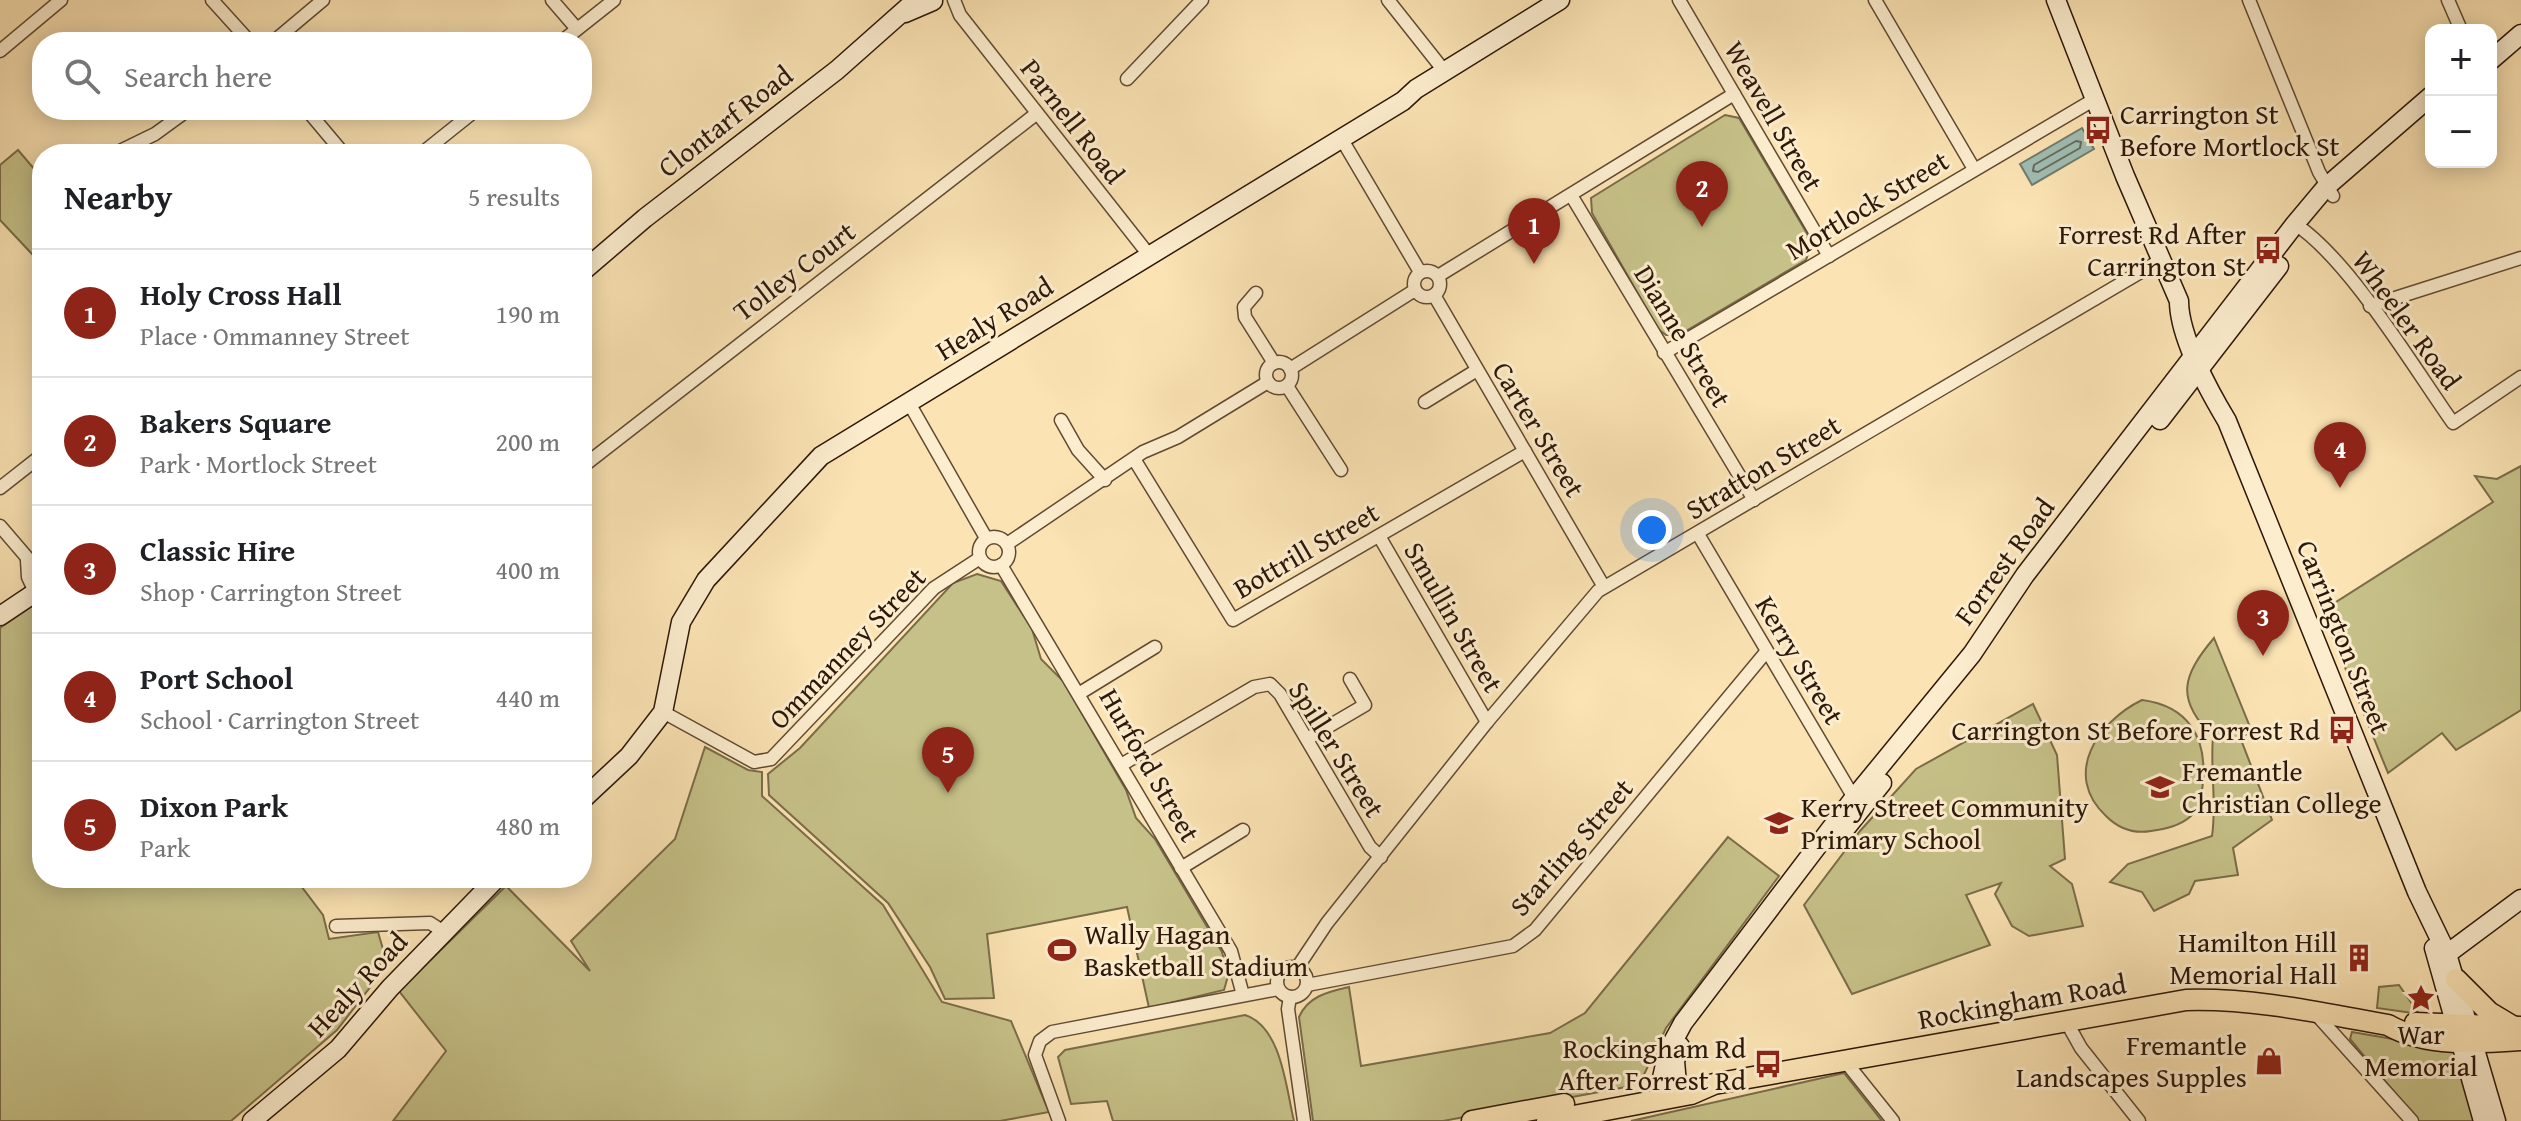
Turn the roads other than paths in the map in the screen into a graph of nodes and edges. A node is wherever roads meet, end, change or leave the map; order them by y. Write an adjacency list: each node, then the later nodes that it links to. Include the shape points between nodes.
1 (61, 0): 25 (street)
2 (212, 0): 20 (street)
3 (323, 0): 21 (street)
4 (552, 0): 19 (street)
5 (614, 0): 19 (street)
6 (916, 0): 16 (main road, Clontarf Road)
7 (1202, 0): 28 (street)
8 (1388, 0): 27 (street)
9 (1560, 0): 27 (main road, Healy Road)
10 (1679, 0): 29 (street, Weavell Street)
11 (1875, 0): 41 (street)
12 (2056, 0): 30 (main road, Carrington Street)
13 (2249, 0): 42 (street)
14 (2448, 0): 18 (street)
15 (940, 1): 16 (main road, Clontarf Road); 32 (street, Parnell Road, via 960,15)
16 (902, 14): 49 (main road, Clontarf Road)
17 (2521, 18): 24 (main road)
18 (2458, 24)
19 (577, 29): 22 (street)
20 (241, 32)
21 (285, 32)
22 (573, 32)
23 (2521, 34): 26 (main road)
24 (2497, 39)
25 (0, 51)
26 (2497, 55)
27 (1445, 72): 37 (main road, Healy Road)
28 (1127, 79)
29 (1734, 94): 43 (street); 46 (street, Weavell Street)
30 (2095, 99): 41 (street, Mortlock Street); 48 (main road, Carrington Street)
31 (2425, 102): 42 (main road, Forrest Road)
32 (1036, 114): 45 (street, Parnell Road); 68 (street, Tolley Court)
33 (2425, 115): 42 (main road, Forrest Road)
34 (174, 120): 38 (street)
35 (315, 120): 39 (street)
36 (464, 120): 40 (street)
37 (1341, 138): 45 (main road, Healy Road); 50 (street)
38 (134, 144)
39 (336, 144)
40 (434, 144)
41 (1974, 169): 46 (street, Mortlock Street)
42 (2330, 192): 44 (main road, Forrest Road)
43 (1571, 195): 51 (street); 56 (street, Dianne Street)
44 (2300, 228): 55 (street, Wheeler Road, via 2318,241); 57 (main road, Forrest Road)
45 (1149, 255): 65 (main road, Healy Road)
46 (1829, 256): 56 (street, Mortlock Street)
47 (2521, 258): 55 (street)
48 (2161, 260): 57 (main road, Carrington Street, via 2179,301 2189,310); 74 (street, Stratton Street)
49 (592, 264)
50 (1420, 272): 51 (street, via 1430,270); 52 (street)
51 (1438, 276): 54 (street, via 1440,287)
52 (1415, 290): 54 (street, via 1423,297); 59 (street)
53 (1256, 293): 58 (street, via 1244,307 1245,317)
54 (1434, 295): 60 (street, Carter Street)
55 (2370, 306): 61 (street, Wheeler Road, via 2453,423)
56 (1664, 353): 74 (street, Dianne Street)
57 (2202, 357): 97 (main road, Forrest Road, via 2025,575); 103 (main road, Carrington Street, via 2224,396 2227,421)
58 (1274, 363): 59 (street); 62 (street, via 1266,375)
59 (1290, 369): 63 (street)
60 (1477, 370): 64 (street); 67 (street, Carter Street)
61 (2521, 377)
62 (1268, 382): 63 (street); 69 (street)
63 (1287, 386): 71 (street)
64 (1425, 402)
65 (909, 403): 78 (street); 92 (main road, Healy Road, via 821,456 706,580 681,622)
66 (1061, 420): 72 (street, via 1078,450)
67 (1525, 451): 77 (street, Bottrill Street); 85 (street, Carter Street)
68 (592, 459)
69 (1134, 459): 72 (street); 77 (street, Bottrill Street, via 1233,620)
70 (32, 463): 73 (street)
71 (1341, 470)
72 (1105, 480): 79 (street)
73 (0, 488)
74 (1754, 500): 76 (street, Stratton Street)
75 (0, 526): 81 (street)
76 (1698, 534): 85 (street, Stratton Street); 89 (street, Kerry Street)
77 (1379, 536): 93 (street, Smullin Street)
78 (986, 538): 79 (street, via 1001,538); 80 (street, via 980,544)
79 (1007, 544): 82 (street, via 1009,552)
80 (980, 558): 82 (street, via 993,567); 92 (street, Ommanney Street, via 934,588 771,759 754,762)
81 (27, 560): 83 (street); 84 (street)
82 (1001, 565): 91 (street, Hurford Street)
83 (32, 570)
84 (32, 580)
85 (1604, 587): 93 (street, Stratton Street)
86 (32, 591): 87 (main road)
87 (0, 616)
88 (1155, 647): 91 (street)
89 (1766, 652): 97 (street, Kerry Street); 109 (street, Starling Street, via 1535,930 1513,946)
90 (1350, 679): 94 (street, via 1365,705)
91 (1080, 693): 95 (street, Hurford Street)
92 (663, 712): 96 (main road, Healy Road, via 629,756)
93 (1487, 722): 99 (street, Stratton Street)
94 (1307, 739): 95 (street, Spiller Street, via 1270,684 1254,687); 99 (street, Spiller Street, via 1370,847)
95 (1121, 765): 100 (street, Hurford Street)
96 (592, 791)
97 (1857, 804): 119 (main road, Forrest Road, via 1683,1023 1668,1051)
98 (1243, 830): 100 (street)
99 (1381, 857): 107 (street, Stratton Street)
100 (1181, 868): 111 (street, Hurford Street, via 1231,951)
101 (487, 888): 105 (main road, Healy Road)
102 (2521, 899): 106 (main road)
103 (2428, 918): 106 (main road, Carrington Street); 116 (main road, Carrington Street)
104 (336, 926): 105 (street, via 430,923)
105 (444, 932): 121 (main road, Healy Road, via 338,1049)
106 (2447, 954): 108 (main road, Carrington Street)
107 (1297, 968): 109 (street); 110 (street, via 1283,970)
108 (2456, 979): 115 (main road, via 2489,1012); 116 (main road, Carrington Street)
109 (1307, 985): 112 (street, via 1303,993)
110 (1278, 989): 111 (street); 112 (street)
111 (1243, 995): 122 (street, via 1052,1032 1040,1041 1035,1055)
112 (1290, 997): 123 (street)
113 (2314, 1012): 114 (main road, Rockingham Road, via 2221,999 2186,1000); 116 (main road, Rockingham Road); 128 (street)
114 (2066, 1021): 117 (main road, Rockingham Road); 127 (street)
115 (2519, 1031): 116 (main road, Rockingham Road)
116 (2465, 1034): 129 (main road); 130 (main road)
117 (1845, 1061): 118 (main road, Rockingham Road); 126 (street)
118 (1714, 1084): 119 (main road, Rockingham Road); 120 (main road, Rockingham Road)
119 (1669, 1085): 124 (main road, Rockingham Road)
120 (1607, 1115): 125 (main road, Rockingham Road)
121 (252, 1121)
122 (1059, 1121)
123 (1304, 1121)
124 (1472, 1121)
125 (1547, 1121)
126 (1893, 1121)
127 (2139, 1121)
128 (2412, 1121)
129 (2483, 1121)
130 (2496, 1121)

